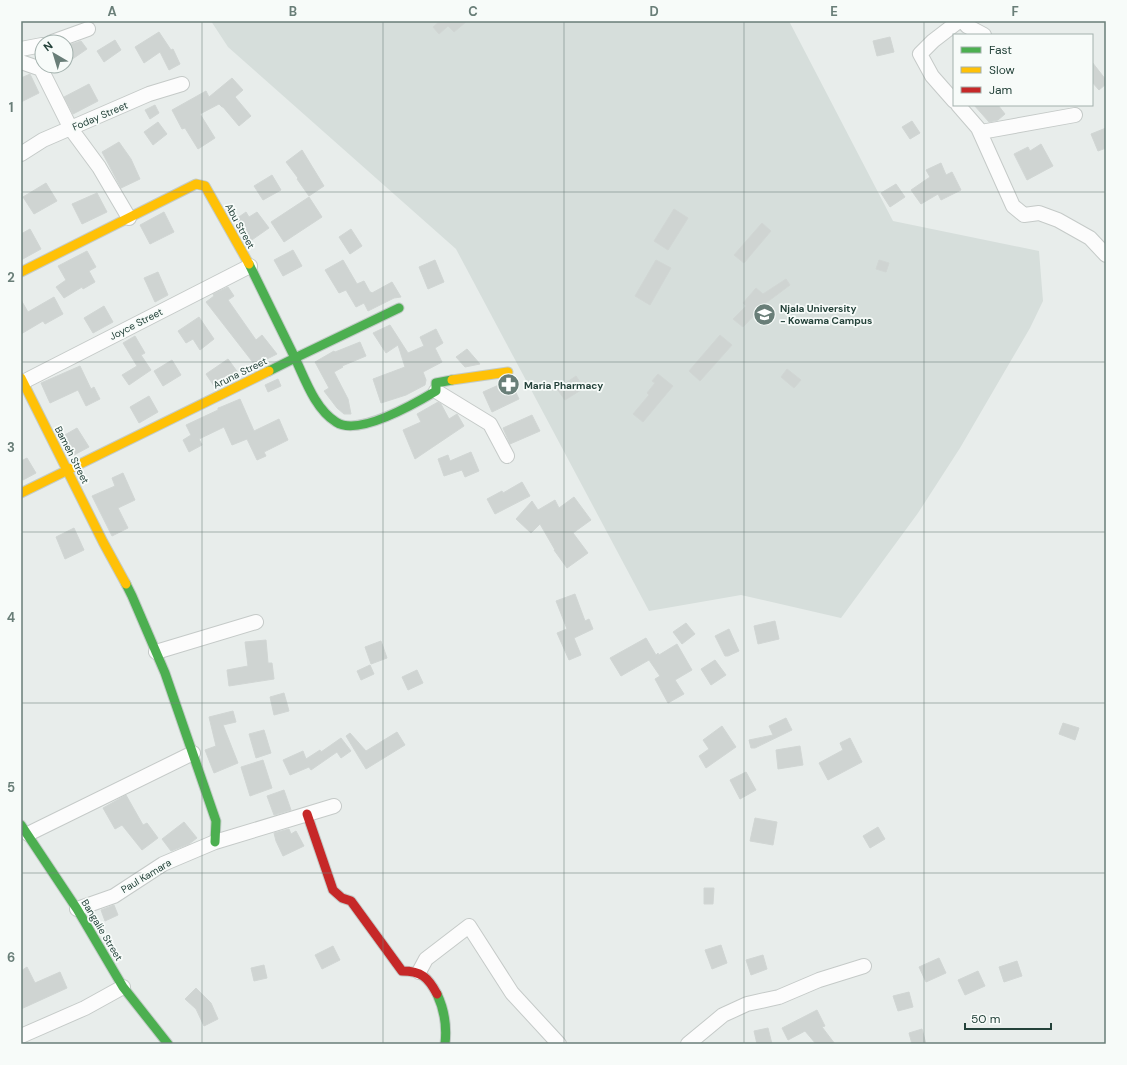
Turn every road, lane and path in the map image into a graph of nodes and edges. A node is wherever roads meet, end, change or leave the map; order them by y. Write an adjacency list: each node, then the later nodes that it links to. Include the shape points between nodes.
1 (959, 21): 10 (street, via 920,54 932,76)
2 (963, 21): 5 (street)
3 (88, 29): 4 (street)
4 (74, 34)
5 (982, 34)
6 (34, 47): 7 (street)
7 (21, 49)
8 (21, 62): 13 (street, via 40,69)
9 (182, 84): 13 (street, Foday Street, via 150,94)
10 (953, 100)
11 (959, 106): 14 (street)
12 (1075, 115): 14 (street)
13 (70, 129): 15 (street, Foday Street, via 44,140); 16 (street, via 99,167)
14 (980, 132): 17 (street, via 1013,206 1024,215 1039,213 1058,220 1090,238)
15 (21, 154)
16 (129, 218): 18 (street, Abu Street, via 196,184 205,186); 19 (street, Abu Street)
17 (1106, 255)
18 (250, 266): 21 (street, Abu Street); 23 (street, Joyce Street)
19 (21, 272)
20 (398, 308): 21 (street)
21 (295, 358): 24 (street, via 317,401 340,425 358,425 398,412); 26 (street, Aruna Street)
22 (508, 372): 24 (street, via 476,376)
23 (22, 381): 26 (street, Bameh Street)
24 (436, 387): 25 (street, via 490,424)
25 (507, 456)
26 (68, 469): 27 (street, Aruna Street); 29 (street, Bameh Street, via 132,596)
27 (21, 493)
28 (256, 622): 29 (street)
29 (156, 652): 30 (street, Bameh Street)
30 (193, 753): 33 (street); 34 (street, Bameh Street, via 216,820)
31 (334, 806): 32 (street, Paul Kamara)
32 (307, 814): 34 (street, Paul Kamara); 37 (street, via 333,890 342,898 351,901 402,971)
33 (24, 829): 35 (street, Bangalie Street)
34 (215, 842): 35 (street, Paul Kamara, via 162,864 114,896)
35 (77, 908): 38 (street, Bangalie Street)
36 (864, 966): 43 (street, via 818,980 779,997 747,1004 723,1015)
37 (419, 972): 41 (street, via 427,979 442,1004 447,1037); 42 (street, via 426,959 469,926 512,993)
38 (123, 987): 39 (street, via 85,1008); 40 (street, Bangalie Street)
39 (21, 1036)
40 (168, 1044)
41 (445, 1044)
42 (559, 1044)
43 (688, 1044)

